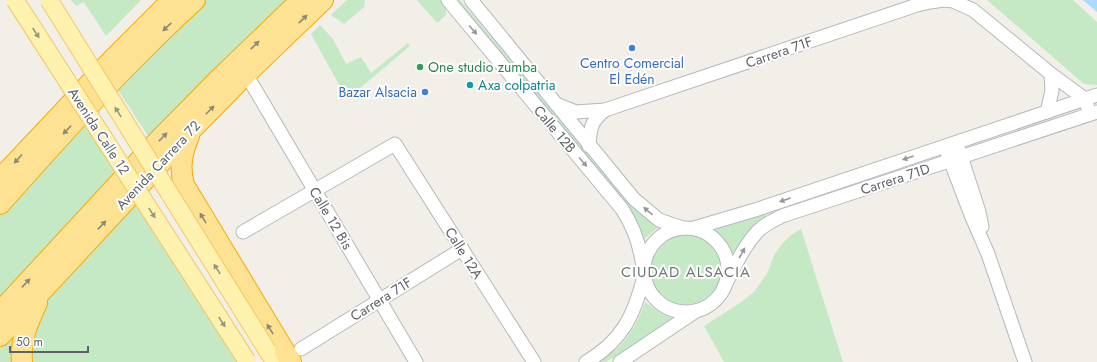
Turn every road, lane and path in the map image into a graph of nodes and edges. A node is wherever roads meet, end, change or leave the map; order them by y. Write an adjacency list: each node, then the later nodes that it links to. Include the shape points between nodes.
1 (15, 0): 40 (main road, Avenida Calle 12, one-way to 40, bridge)
2 (171, 0): 9 (highway)
3 (195, 0): 12 (highway, one-way to 12)
4 (301, 0): 29 (highway, Avenida Carrera 72, one-way to 4, via 155,144)
5 (324, 0): 10 (highway, Avenida Carrera 72, one-way to 5)
6 (448, 0): 30 (street, Calle 12B, one-way to 30, via 622,209 634,230 641,252)
7 (471, 0): 14 (street, Calle 12B)
8 (50, 1): 37 (main road, Avenida Calle 12, one-way to 8, bridge)
9 (141, 31): 12 (highway); 22 (highway, one-way to 22)
10 (246, 74): 18 (highway, Avenida Carrera 72, one-way to 10); 23 (street, Calle 12 Bis)
11 (1051, 74): 13 (street); 15 (street, Carrera 71F, via 973,10 954,1 944,0 917,5); 16 (street, via 1052,91)
12 (119, 75): 24 (highway, one-way to 24)
13 (1091, 97): 16 (street, Carrera 71D); 17 (street)
14 (556, 104): 15 (street, Carrera 71F, via 584,113); 20 (street, Calle 12B)
15 (605, 110): 20 (street, Carrera 71F, via 593,122)
16 (1047, 112): 19 (street, Carrera 71D)
17 (1094, 113): 21 (street, Carrera 71D)
18 (192, 129): 27 (highway, Avenida Carrera 72, one-way to 18); 38 (highway, one-way to 18, via 184,185 180,167 182,151)
19 (951, 144): 21 (street); 25 (street, Carrera 71D, one-way to 25, via 756,210)
20 (589, 146): 25 (street, Calle 12B, one-way to 20, via 659,220 650,213 634,199)
21 (956, 159): 31 (street, Carrera 71D, one-way to 21, via 746,246 758,230 770,222); 45 (street, via 979,212 988,254)
22 (0, 179)
23 (314, 190): 26 (street); 28 (street, Calle 12A, via 395,144); 33 (street, Calle 12 Bis)
24 (0, 204)
25 (688, 228): 30 (street, via 668,232 656,240 645,257); 31 (street, via 708,234 723,251 728,273)
26 (243, 232)
27 (84, 244): 29 (highway); 32 (highway, Avenida Carrera 72)
28 (462, 249): 33 (street, Carrera 71F); 42 (street, Calle 12A)
29 (46, 262): 35 (highway, Avenida Carrera 72, one-way to 29)
30 (643, 271): 34 (street, via 649,291 659,303 674,310); 43 (street, via 640,291 622,332)
31 (724, 288): 34 (street, via 711,304)
32 (42, 290): 36 (highway, Avenida Carrera 72); 39 (highway, via 22,340)
33 (380, 300): 38 (street, Carrera 71F); 41 (street, Calle 12 Bis)
34 (698, 310): 44 (street)
35 (0, 312)
36 (0, 336)
37 (271, 356)
38 (296, 356)
39 (22, 362)
40 (247, 362)
41 (416, 362)
42 (534, 362)
43 (586, 362)
44 (620, 362)
45 (1025, 362)

